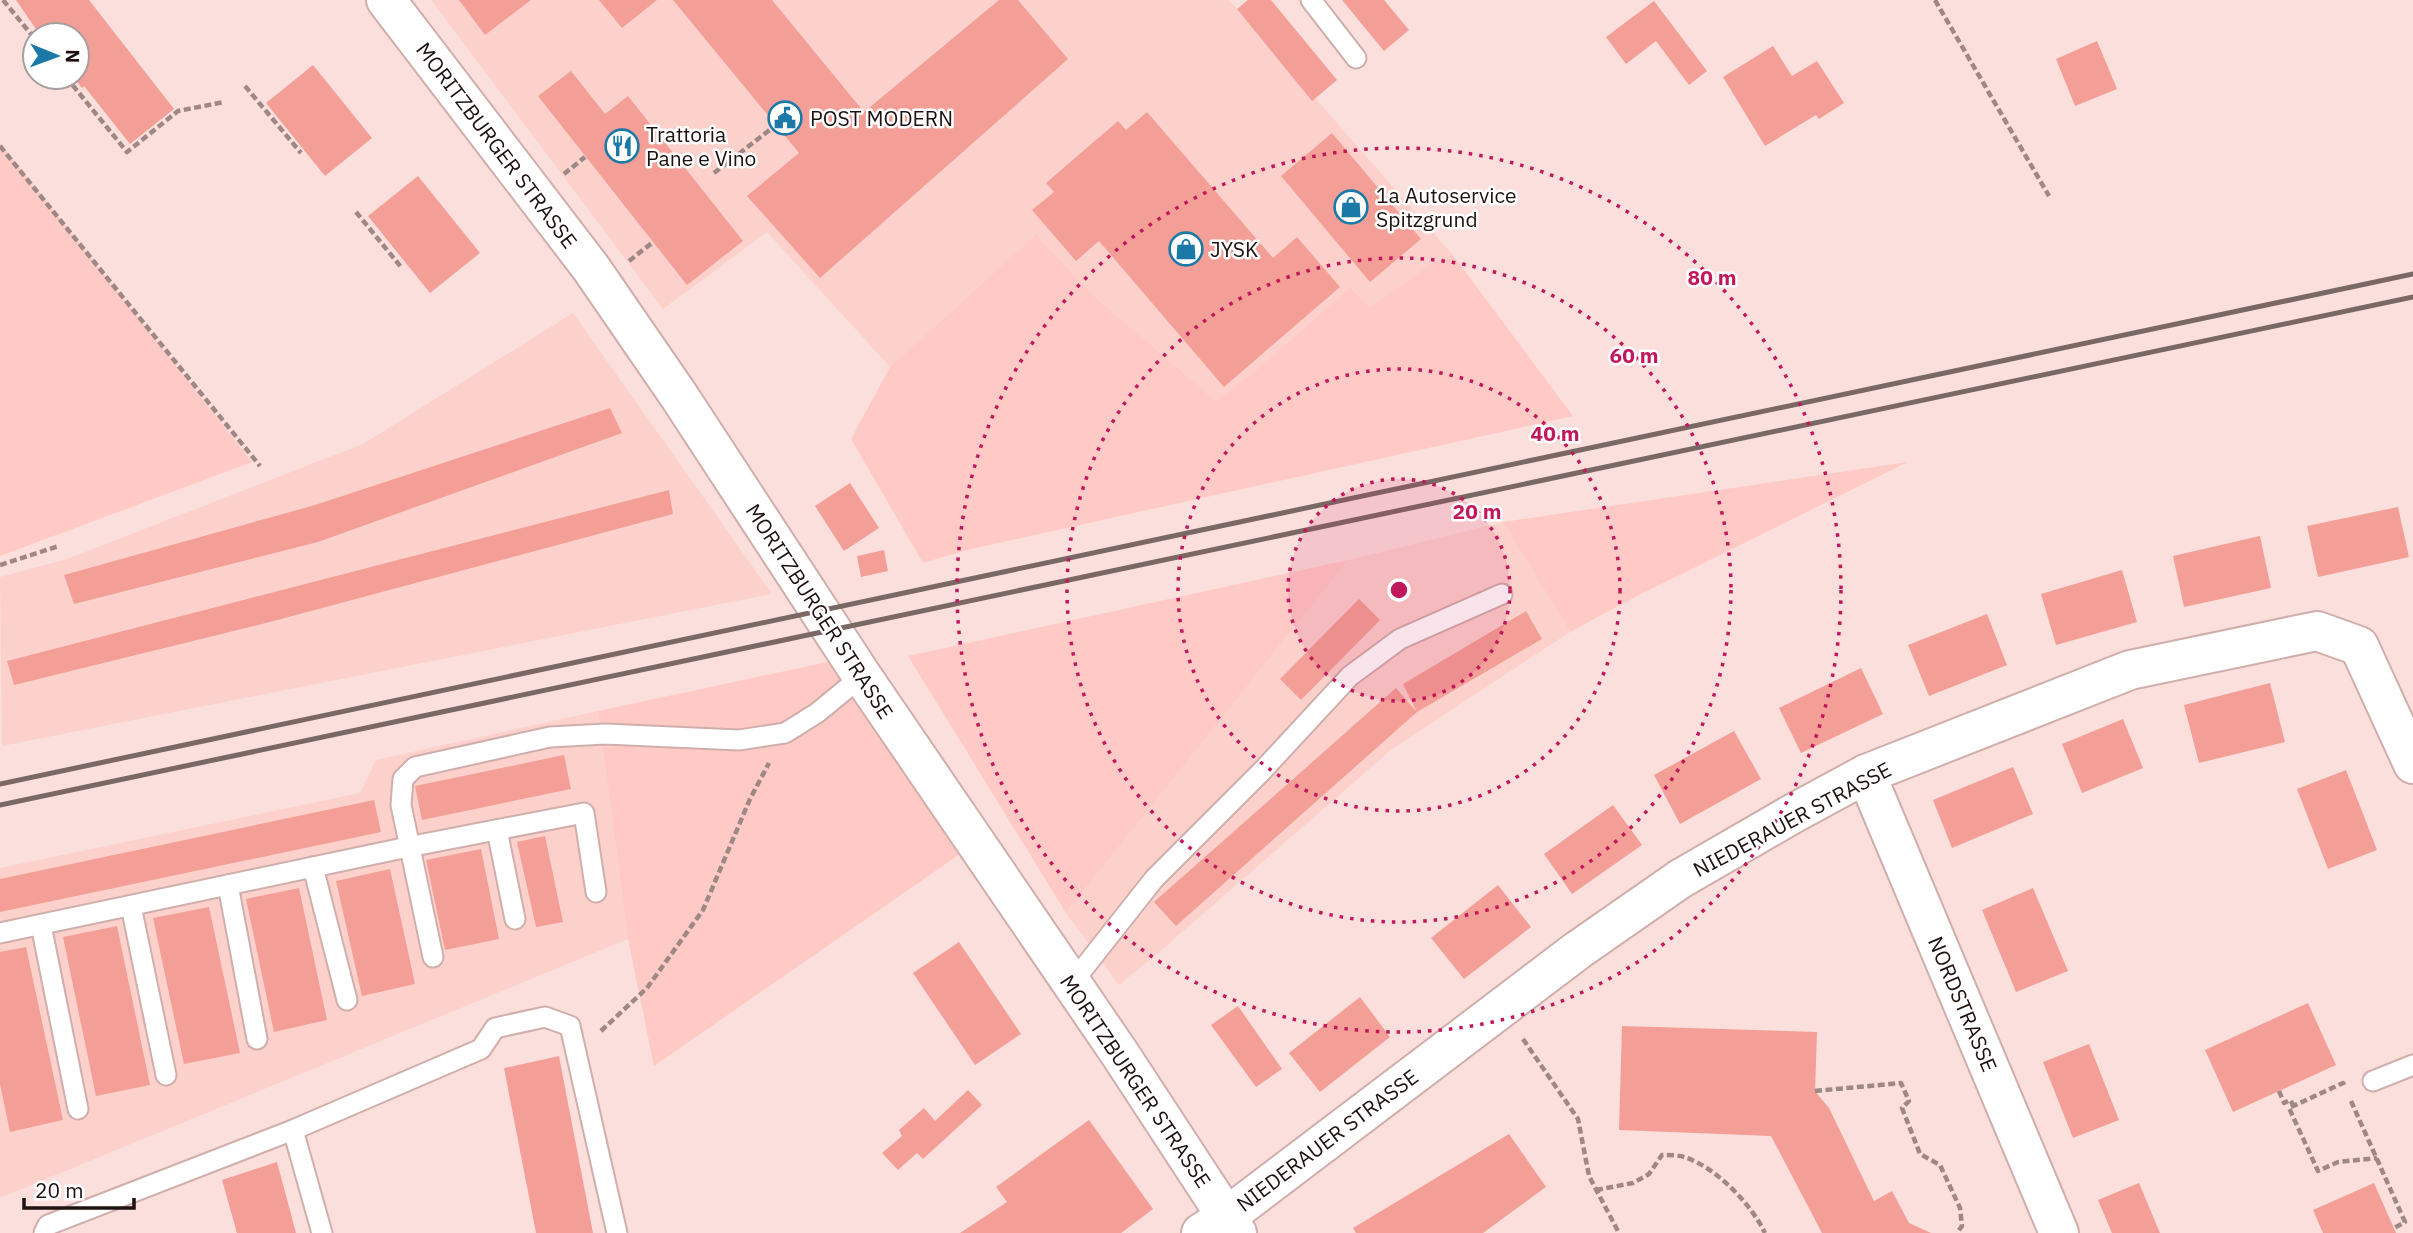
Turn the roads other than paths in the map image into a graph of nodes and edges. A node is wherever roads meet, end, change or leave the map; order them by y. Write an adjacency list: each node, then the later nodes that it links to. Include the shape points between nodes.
1 (386, 0): 5 (street, MORITZBURGER STRASSE, via 591,268)
2 (1311, 0): 3 (lane)
3 (1356, 58)
4 (1502, 594): 18 (lane, via 1400,639 1350,676 1154,879)
5 (862, 676): 9 (lane, via 785,733 739,740 605,734 550,737 415,767 403,779 401,805); 18 (street, MORITZBURGER STRASSE)
6 (2413, 764): 7 (street, NIEDERAUER STRASSE, via 2360,646 2317,631 2130,670)
7 (1866, 774): 26 (street, NIEDERAUER STRASSE, via 1680,879 1578,950); 30 (street, NORDSTRASSE)
8 (497, 830): 9 (lane); 12 (lane, via 584,813); 14 (lane)
9 (408, 847): 10 (lane); 17 (lane)
10 (313, 867): 11 (lane); 19 (lane)
11 (228, 885): 13 (lane); 20 (lane)
12 (596, 892)
13 (131, 906): 15 (lane); 22 (lane)
14 (515, 919)
15 (41, 925): 16 (lane); 24 (lane)
16 (0, 933)
17 (433, 957)
18 (1072, 983): 26 (street, MORITZBURGER STRASSE, via 1121,1054)
19 (347, 1000)
20 (257, 1039)
21 (2413, 1065): 23 (lane)
22 (166, 1075)
23 (2373, 1081)
24 (78, 1109)
25 (293, 1130): 27 (lane, via 48,1225); 28 (lane); 29 (lane, via 481,1049 495,1028 545,1017 570,1026)
26 (1221, 1228)
27 (44, 1233)
28 (322, 1233)
29 (617, 1233)
30 (2059, 1233)

